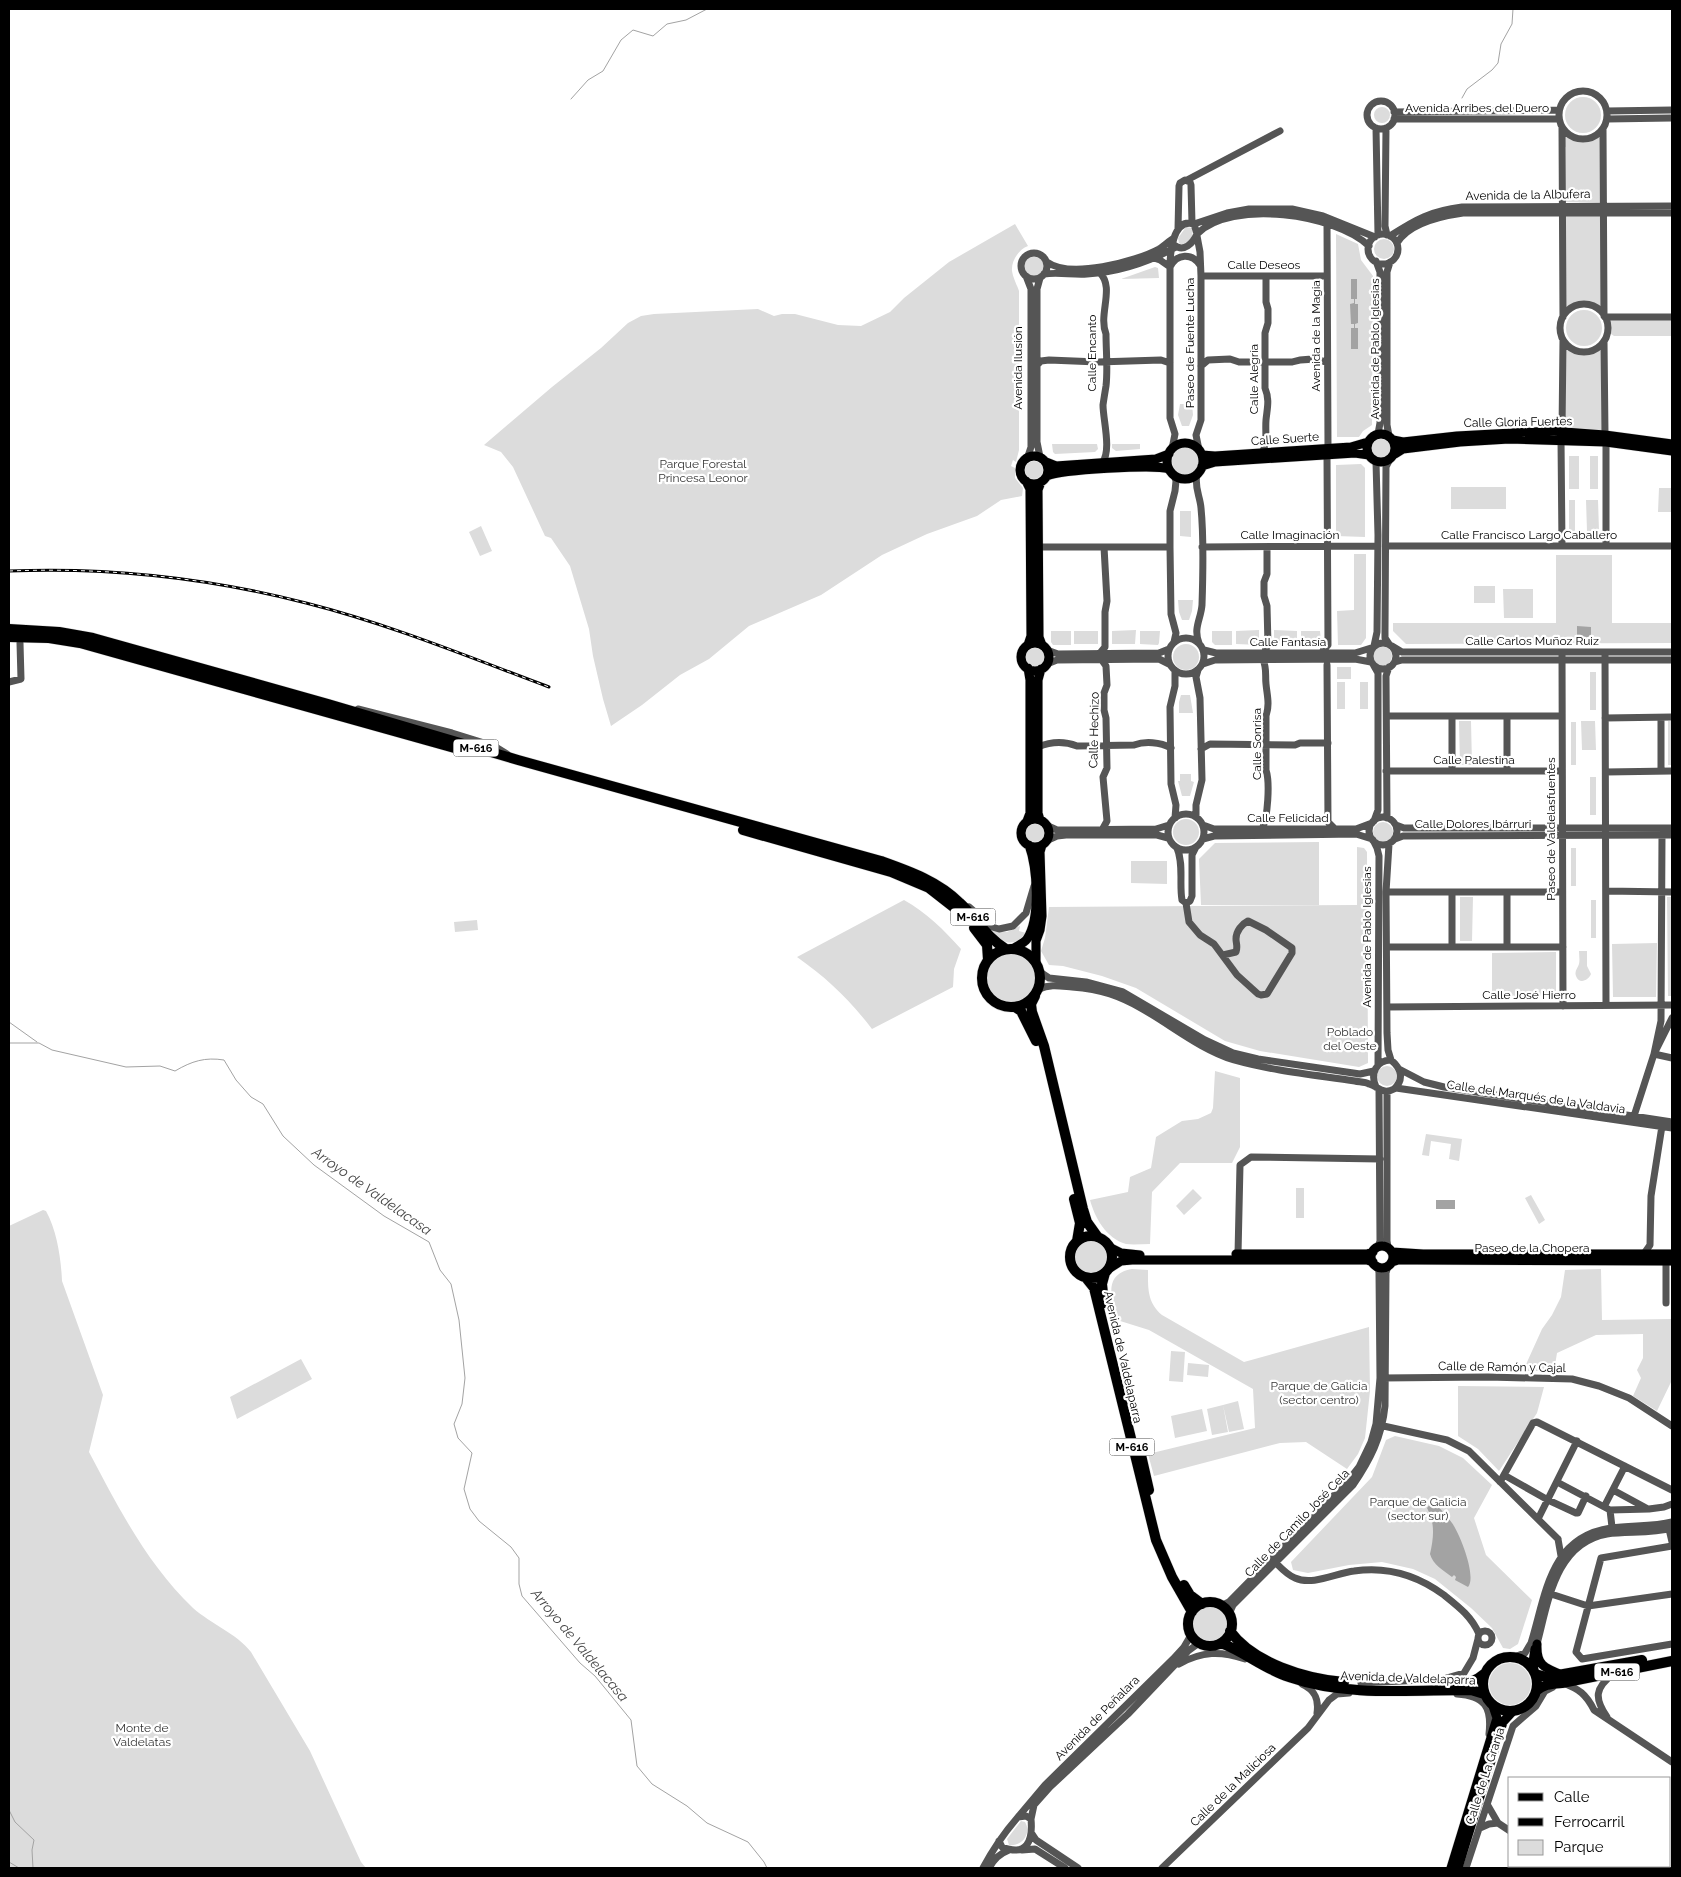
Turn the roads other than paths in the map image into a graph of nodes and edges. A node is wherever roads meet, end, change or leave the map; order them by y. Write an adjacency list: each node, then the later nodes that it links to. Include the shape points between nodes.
1 (1559, 110): 3 (street, via 1568,96 1583,90 1599,96); 4 (street, Avenida Arribes del Duero); 6 (street)
2 (1672, 110): 3 (street)
3 (1607, 111): 7 (street)
4 (1394, 116): 6 (street, Avenida Arribes del Duero); 9 (street, via 1389,104 1376,102 1369,108 1368,117); 10 (street)
5 (1672, 118): 7 (street)
6 (1559, 119): 8 (street)
7 (1608, 119): 11 (street)
8 (1562, 127): 11 (street, via 1574,138 1582,139 1590,138); 16 (street)
9 (1376, 128): 10 (street); 23 (street)
10 (1386, 128): 22 (street, via 1385,226)
11 (1603, 129): 15 (street)
12 (1280, 131): 13 (street)
13 (1187, 180): 19 (street, Paseo de Fuente Lucha, via 1191,185); 20 (street, via 1179,186)
14 (1672, 206): 15 (street, Avenida de la Albufera)
15 (1604, 209): 16 (street, Avenida de la Albufera); 17 (street, Avenida de la Albufera); 39 (street)
16 (1562, 210): 22 (street, Avenida de la Albufera, via 1479,206 1445,209 1421,217); 24 (street, Avenida de la Albufera, via 1446,216 1410,231); 40 (street)
17 (1672, 213)
18 (1327, 223): 21 (street, via 1292,215 1256,214 1211,224); 26 (street); 38 (street, Avenida de la Magia)
19 (1193, 224): 20 (street, via 1182,225); 21 (street, Paseo de Fuente Lucha); 23 (street, via 1249,209 1292,209 1323,216)
20 (1178, 229): 25 (street)
21 (1197, 235): 25 (street, via 1188,246); 31 (street, Paseo de Fuente Lucha)
22 (1389, 235): 23 (street); 24 (street)
23 (1376, 236): 26 (street)
24 (1397, 243): 30 (street, via 1396,256)
25 (1174, 244): 27 (street); 29 (street, via 1108,266 1057,267); 32 (street)
26 (1369, 246): 28 (street, via 1370,255)
27 (1154, 258): 32 (street, Paseo de Fuente Lucha); 33 (street)
28 (1376, 261): 30 (street); 50 (street, Avenida de Pablo Iglesias, via 1380,272)
29 (1047, 262): 34 (street, via 1037,253 1025,256 1021,269); 35 (street)
30 (1390, 262): 52 (street, Avenida de Pablo Iglesias, via 1387,272 1387,425)
31 (1200, 266): 32 (street, Paseo de Fuente Lucha, via 1196,259 1185,256 1174,260); 36 (street, Paseo de Fuente Lucha)
32 (1170, 267): 47 (street, Paseo de Fuente Lucha)
33 (1100, 273): 35 (street); 44 (street, Calle Encanto, via 1106,282 1103,311)
34 (1026, 276): 35 (street, via 1033,279); 63 (street, Avenida Ilusión, via 1031,289 1031,447)
35 (1042, 276): 48 (street, Avenida Ilusión, via 1037,289)
36 (1201, 276): 37 (street, Calle Deseos); 49 (street, Paseo de Fuente Lucha)
37 (1266, 276): 38 (street, Calle Deseos); 45 (street, Calle Alegría)
38 (1327, 276): 46 (street, Avenida de la Magia)
39 (1604, 316): 40 (street, via 1600,310 1587,304 1573,307); 41 (street); 43 (street, via 1607,330)
40 (1563, 317): 42 (street, via 1560,329)
41 (1672, 318)
42 (1563, 339): 43 (street, via 1573,349 1586,352); 51 (street)
43 (1604, 341): 53 (street)
44 (1106, 362): 47 (street, via 1161,360); 48 (street, via 1049,360); 66 (street, Calle Encanto, via 1103,416 1106,453)
45 (1266, 362): 46 (street); 49 (street, via 1208,360); 60 (street, Calle Alegría, via 1268,409 1266,445)
46 (1327, 362): 59 (street, Avenida de la Magia)
47 (1170, 363): 56 (street, Paseo de Fuente Lucha, via 1170,418 1175,434)
48 (1037, 365): 64 (street, Avenida Ilusión, via 1037,442)
49 (1201, 366): 58 (street, Paseo de Fuente Lucha, via 1201,420 1196,435)
50 (1378, 434): 52 (main road); 54 (main road)
51 (1561, 436): 52 (main road, Calle Gloria Fuertes, via 1500,433 1403,442); 53 (main road, Calle Gloria Fuertes); 62 (main road, Calle Gloria Fuertes, via 1403,449); 74 (street)
52 (1391, 438): 62 (main road, via 1396,447)
53 (1605, 438): 55 (main road, Calle Gloria Fuertes); 57 (main road, Calle Gloria Fuertes); 75 (street)
54 (1368, 442): 59 (main road, Calle Suerte); 61 (main road)
55 (1672, 444)
56 (1171, 451): 58 (main road, via 1186,443); 66 (main road, via 1156,459); 68 (main road, via 1168,462)
57 (1672, 451)
58 (1200, 452): 60 (main road, Calle Suerte); 67 (main road)
59 (1328, 452): 60 (main road, Calle Suerte); 61 (main road, Calle Suerte); 67 (main road, Calle Suerte, via 1215,462); 72 (street, Avenida de la Magia)
60 (1262, 453)
61 (1369, 455): 65 (main road)
62 (1392, 457): 65 (main road); 73 (street, via 1386,467)
63 (1027, 459): 64 (main road); 71 (main road, via 1021,466)
64 (1043, 460): 66 (main road, via 1056,466); 70 (main road, via 1048,467)
65 (1376, 462): 73 (street)
66 (1102, 463)
67 (1202, 466): 69 (main road)
68 (1172, 472): 69 (main road, via 1182,478); 70 (main road, via 1156,466 1056,473); 78 (street, via 1176,482 1170,511)
69 (1197, 474): 79 (street, via 1195,482 1201,507)
70 (1044, 479): 71 (main road, via 1034,484); 81 (main road, via 1038,490)
71 (1026, 481): 87 (main road, via 1030,489)
72 (1328, 546): 73 (street, Calle Imaginación); 80 (street, Calle Imaginación); 88 (street, Avenida de la Magia)
73 (1382, 546): 74 (street, Calle Francisco Largo Caballero); 89 (street, via 1386,638); 91 (street, via 1377,636)
74 (1562, 546): 75 (street, Calle Francisco Largo Caballero)
75 (1606, 546): 76 (street, Calle Francisco Largo Caballero)
76 (1672, 546)
77 (1104, 547): 78 (street); 81 (street); 95 (street, Calle Hechizo, via 1107,601)
78 (1170, 547): 84 (street)
79 (1202, 547): 80 (street, Calle Imaginación); 85 (street, via 1202,606 1196,631)
80 (1267, 547): 96 (street, Calle Sonrisa, via 1264,596 1268,646)
81 (1039, 548): 90 (main road, via 1039,637)
82 (9, 629): 161 (highway, M-616, via 93,638 881,861)
83 (9, 637): 176 (highway, M-616, via 80,643 891,872 929,888 957,909 986,944)
84 (1174, 642): 85 (street, via 1186,638); 92 (street)
85 (1199, 642): 93 (street)
86 (20, 643): 112 (street, via 20,679)
87 (1028, 645): 90 (main road, via 1035,643); 108 (main road, via 1022,659)
88 (1328, 645): 97 (street); 98 (street)
89 (1391, 645): 91 (street, via 1378,643); 99 (street, Calle Carlos Muñoz Ruiz, via 1402,652); 102 (street, via 1396,654)
90 (1044, 647): 95 (street, via 1058,654); 107 (main road, via 1049,657)
91 (1372, 647): 98 (street, Calle Fantasía); 105 (street)
92 (1169, 649): 95 (street, via 1158,653); 103 (street)
93 (1204, 650): 96 (street, Calle Fantasía, via 1216,654); 104 (street)
94 (1672, 652): 100 (street, Calle Carlos Muñoz Ruiz)
95 (1101, 656): 103 (street, via 1159,659); 107 (street, via 1057,660); 121 (street, Calle Hechizo, via 1106,666)
96 (1264, 656): 97 (street, Calle Fantasía); 104 (street, Calle Fantasía); 122 (street, Calle Sonrisa, via 1269,694)
97 (1321, 656): 98 (street, Calle Fantasía); 106 (street)
98 (1336, 656): 105 (street, Calle Fantasía); 106 (street)
99 (1562, 656): 100 (street, Calle Carlos Muñoz Ruiz); 102 (street, Calle Carlos Muñoz Ruiz); 116 (street, Paseo de Valdelasfuentes)
100 (1605, 656): 101 (street, Calle Carlos Muñoz Ruiz); 118 (street)
101 (1672, 660)
102 (1395, 662): 109 (street)
103 (1169, 664): 111 (street)
104 (1203, 664): 110 (street)
105 (1372, 664): 109 (street); 139 (street, via 1378,673 1378,810)
106 (1327, 665): 120 (street)
107 (1044, 666): 108 (main road); 123 (main road, via 1038,680)
108 (1028, 668): 136 (main road, via 1030,813)
109 (1389, 668): 113 (street, via 1386,676)
110 (1198, 670): 111 (street, via 1190,674); 125 (street)
111 (1175, 671): 124 (street, via 1170,707)
112 (9, 682)
113 (1387, 716): 114 (street); 126 (street)
114 (1452, 716): 115 (street); 127 (street)
115 (1507, 716): 116 (street); 128 (street)
116 (1562, 716): 129 (street, Paseo de Valdelasfuentes)
117 (1672, 717): 119 (street)
118 (1606, 718): 119 (street); 131 (street)
119 (1661, 718): 132 (street)
120 (1328, 743): 122 (street); 138 (street)
121 (1106, 746): 123 (street, via 1070,743 1047,744); 124 (street, via 1163,743); 147 (street, Calle Hechizo, via 1107,768 1103,777 1107,821)
122 (1266, 746): 125 (street, via 1210,744); 144 (street, Calle Sonrisa, via 1268,794 1266,821)
123 (1038, 748): 137 (main road, via 1038,813)
124 (1170, 748): 134 (street)
125 (1201, 749): 133 (street, via 1202,780)
126 (1386, 771): 127 (street, Calle Palestina); 135 (street)
127 (1452, 771): 128 (street, Calle Palestina)
128 (1507, 771): 129 (street, Calle Palestina)
129 (1562, 771): 148 (street, Paseo de Valdelasfuentes)
130 (1672, 771): 132 (street)
131 (1606, 772): 132 (street); 149 (street)
132 (1661, 772)
133 (1196, 817): 134 (street, via 1186,814); 141 (street)
134 (1175, 818): 140 (street)
135 (1387, 818): 139 (street); 142 (street)
136 (1027, 821): 137 (main road, via 1036,819); 157 (main road, via 1021,832)
137 (1043, 822): 147 (street, via 1057,830); 156 (main road, via 1049,833)
138 (1328, 822): 145 (street); 146 (street)
139 (1373, 822): 146 (street, Calle Felicidad, via 1356,829); 154 (street, via 1370,829)
140 (1169, 825): 147 (street, via 1157,829); 152 (street)
141 (1203, 825): 144 (street, Calle Felicidad, via 1214,829); 153 (street)
142 (1396, 825): 148 (street, Calle Dolores Ibárruri, via 1404,828); 155 (street, via 1397,832)
143 (1672, 828): 149 (street, Calle Dolores Ibárruri)
144 (1262, 829): 145 (street, Calle Felicidad)
145 (1321, 829): 146 (street, Calle Felicidad)
146 (1334, 829)
147 (1102, 830)
148 (1562, 832): 149 (street, Calle Dolores Ibárruri); 155 (street, Calle Dolores Ibárruri, via 1403,836); 165 (street, Paseo de Valdelasfuentes)
149 (1605, 832): 150 (street, Calle Dolores Ibárruri); 166 (street)
150 (1662, 835): 151 (street, Calle Dolores Ibárruri); 167 (street)
151 (1672, 835)
152 (1168, 838): 156 (street, via 1157,835 1066,835); 158 (street)
153 (1203, 839): 154 (street, Calle Felicidad, via 1214,836 1324,834 1356,834); 159 (street)
154 (1372, 839): 155 (street, via 1377,844); 190 (street, Avenida de Pablo Iglesias, via 1379,856)
155 (1392, 841): 162 (street, Avenida de Pablo Iglesias)
156 (1044, 843): 157 (main road); 177 (main road, via 1040,852 1042,916 1036,941)
157 (1029, 845): 160 (main road, via 1034,858)
158 (1177, 848): 159 (street); 169 (street, via 1180,854 1180,892)
159 (1195, 848): 169 (street, via 1192,855 1192,896)
160 (1034, 884): 161 (street, via 1024,916 1013,926 1000,929 992,927 953,892); 174 (main road, via 1032,928 1024,942)
161 (938, 885): 174 (highway, M-616, via 959,902 994,942)
162 (1386, 892): 163 (street); 170 (street, Avenida de Pablo Iglesias)
163 (1452, 892): 164 (street); 171 (street)
164 (1507, 892): 165 (street); 172 (street)
165 (1562, 892): 173 (street, Paseo de Valdelasfuentes)
166 (1606, 892): 167 (street); 183 (street)
167 (1662, 892): 168 (street); 180 (street)
168 (1672, 892)
169 (1186, 903): 175 (street, via 1189,922)
170 (1387, 947): 171 (street); 185 (street, Avenida de Pablo Iglesias)
171 (1452, 947): 172 (street)
172 (1507, 947): 173 (street)
173 (1563, 947): 182 (street, Paseo de Valdelasfuentes)
174 (1010, 948): 176 (highway, via 999,951); 177 (highway, M-616, via 1030,955)
175 (1223, 955): 175 (street, via 1248,986 1266,995 1292,948 1248,921 1241,925 1236,952)
176 (988, 960): 184 (highway, M-616, via 982,978 989,997 996,1003)
177 (1036, 961): 178 (highway)
178 (1040, 972): 179 (highway); 190 (street, via 1049,978 1086,982 1123,992 1205,1040 1234,1053 1360,1074)
179 (1037, 992): 184 (highway, via 1026,1003); 192 (street, via 1047,986 1059,986 1109,994 1134,1005 1202,1046 1234,1060 1360,1082); 200 (highway, via 1031,1004 1032,1012 1044,1046 1083,1209)
180 (1662, 1005): 181 (street, Calle José Hierro); 183 (street, Calle José Hierro); 187 (street)
181 (1672, 1005)
182 (1563, 1006): 183 (street, Calle José Hierro); 185 (street, Calle José Hierro)
183 (1606, 1006)
184 (1015, 1007): 201 (highway, M-616, via 1021,1011 1036,1043 1080,1223)
185 (1387, 1007): 189 (street, Avenida de Pablo Iglesias, via 1388,1050)
186 (1672, 1018): 187 (street)
187 (1654, 1054): 188 (street); 195 (street)
188 (1672, 1058)
189 (1392, 1060): 190 (street, via 1386,1060); 191 (street)
190 (1376, 1068): 192 (street, via 1374,1081)
191 (1400, 1069): 193 (street); 195 (street, Calle del Marqués de la Valdavia, via 1424,1082 1444,1087)
192 (1377, 1088): 194 (street); 199 (street)
193 (1396, 1088): 194 (street); 197 (street, Calle del Marqués de la Valdavia)
194 (1387, 1092): 205 (street, via 1386,1241)
195 (1634, 1116): 196 (street, Calle del Marqués de la Valdavia)
196 (1672, 1122)
197 (1662, 1126): 198 (street, Calle del Marqués de la Valdavia); 202 (street, via 1652,1196)
198 (1672, 1128)
199 (1380, 1159): 204 (street, via 1380,1237); 206 (street, via 1251,1157 1240,1165)
200 (1097, 1236): 201 (highway); 203 (highway)
201 (1077, 1241): 213 (highway, M-616, via 1070,1259 1075,1271)
202 (1650, 1245): 207 (street); 208 (street)
203 (1111, 1248): 206 (main road, via 1133,1255); 212 (highway, M-616, via 1113,1255)
204 (1375, 1249): 205 (main road, Paseo de la Chopera); 206 (main road, via 1367,1254); 210 (main road)
205 (1390, 1250): 207 (main road, Paseo de la Chopera, via 1416,1254); 211 (main road)
206 (1238, 1254)
207 (1643, 1254): 208 (main road, Paseo de la Chopera)
208 (1658, 1254): 209 (main road, Paseo de la Chopera)
209 (1670, 1259): 211 (main road, Paseo de la Chopera, via 1408,1260); 214 (street)
210 (1375, 1264): 211 (main road, Paseo de la Chopera); 212 (main road, via 1367,1260 1132,1260 1121,1261); 215 (street, Calle de Camilo José Cela, via 1379,1273)
211 (1390, 1264): 215 (street, Calle de Camilo José Cela, via 1386,1272)
212 (1108, 1270): 213 (highway); 239 (highway, Avenida de Valdelaparra / M-616, via 1102,1294 1162,1538 1167,1554 1190,1595)
213 (1086, 1278): 242 (highway, Avenida de Valdelaparra / M-616, via 1094,1288 1156,1540)
214 (1666, 1303)
215 (1383, 1378): 216 (street, Calle de Camilo José Cela); 217 (street, Calle de Ramón y Cajal, via 1572,1379 1629,1398)
216 (1380, 1425): 220 (street, via 1448,1440 1469,1450); 236 (street, Calle de Camilo José Cela, via 1348,1482)
217 (1672, 1426)
218 (1577, 1442): 219 (street); 220 (street, via 1534,1422); 221 (street)
219 (1626, 1466): 222 (street); 223 (street)
220 (1502, 1478): 225 (street); 229 (street)
221 (1557, 1482): 224 (street); 225 (street)
222 (1614, 1490): 227 (street); 228 (street)
223 (1672, 1490)
224 (1586, 1496): 225 (street, via 1576,1513); 227 (street)
225 (1548, 1500): 229 (street)
226 (1672, 1504): 228 (street)
227 (1608, 1507): 228 (street); 231 (street)
228 (1649, 1509)
229 (1538, 1519): 232 (street)
230 (1671, 1526): 231 (street); 234 (street); 237 (street, via 1608,1534 1588,1541 1563,1563)
231 (1612, 1527): 233 (street, via 1593,1532)
232 (1558, 1539): 233 (street); 235 (street)
233 (1574, 1543): 235 (street)
234 (1672, 1544): 241 (street, via 1600,1558)
235 (1561, 1556): 251 (street, via 1551,1575 1531,1644 1525,1652)
236 (1274, 1561): 240 (street, Calle de Camilo José Cela); 243 (street, Calle de Camilo José Cela, via 1233,1605); 260 (street, via 1295,1579 1317,1580 1371,1570 1408,1575 1427,1583 1468,1615 1475,1625 1478,1637 1473,1658 1464,1673 1443,1679)
237 (1551, 1594): 241 (street); 248 (street)
238 (1672, 1594): 241 (street)
239 (1202, 1604): 240 (highway); 242 (highway)
240 (1221, 1606): 243 (highway)
241 (1588, 1606): 249 (street, via 1576,1652 1582,1659)
242 (1192, 1612): 245 (highway, via 1188,1623)
243 (1229, 1614): 244 (highway)
244 (1230, 1631): 247 (highway); 260 (highway, Avenida de Valdelaparra, via 1243,1646 1277,1665 1308,1677)
245 (1191, 1635): 246 (highway); 272 (street, Avenida de Peñalara, via 1179,1653)
246 (1199, 1643): 247 (highway, via 1210,1646); 254 (street, Avenida de Peñalara)
247 (1221, 1643): 253 (highway, Avenida de Valdelaparra)
248 (1537, 1644): 255 (main road, via 1532,1662); 259 (main road, via 1536,1654 1543,1666)
249 (1672, 1644)
250 (1672, 1656): 259 (highway, M-616)
251 (1514, 1657): 255 (highway, via 1529,1664); 257 (highway, via 1496,1660)
252 (1672, 1661): 256 (highway, M-616)
253 (1256, 1662): 254 (street, via 1209,1652); 258 (highway, Avenida de Valdelaparra)
254 (1172, 1668): 273 (street, Avenida de Peñalara, via 1050,1787 1034,1805)
255 (1534, 1672): 259 (highway, M-616); 263 (highway)
256 (1615, 1672): 259 (highway, M-616); 268 (street, via 1603,1682 1598,1695 1600,1706)
257 (1484, 1674): 260 (highway, Avenida de Valdelaparra, via 1470,1683); 264 (highway)
258 (1288, 1677): 261 (highway, Avenida de Valdelaparra, via 1329,1687); 267 (street, via 1314,1692)
259 (1562, 1679): 263 (highway, M-616); 268 (street, via 1578,1689 1594,1710); 271 (street, Calle de La Granja, via 1513,1726)
260 (1361, 1683)
261 (1372, 1690): 262 (highway, Avenida de Valdelaparra); 267 (street, Calle de la Maliciosa, via 1332,1696)
262 (1422, 1691): 264 (highway, Avenida de Valdelaparra, via 1471,1690); 269 (street, via 1463,1694 1489,1709)
263 (1536, 1691): 266 (highway, M-616, via 1528,1704)
264 (1484, 1694): 265 (highway)
265 (1493, 1706): 266 (highway); 269 (main road, via 1497,1718)
266 (1513, 1711): 287 (main road, via 1503,1722)
267 (1317, 1717): 285 (street, Calle de la Maliciosa, via 1287,1750)
268 (1609, 1719): 270 (street)
269 (1487, 1754): 286 (main road)
270 (1672, 1762)
271 (1487, 1804): 274 (street); 275 (street, Calle de La Granja)
272 (1018, 1816): 273 (street); 278 (street, Avenida de Peñalara)
273 (1031, 1819): 277 (street)
274 (1498, 1823): 275 (street); 276 (street)
275 (1480, 1828): 288 (street, Calle de La Granja)
276 (1508, 1830)
277 (1032, 1834): 280 (street, via 1030,1841); 284 (street)
278 (999, 1841): 279 (street); 281 (street)
279 (1009, 1850): 280 (street); 282 (street, via 1000,1854)
280 (1019, 1850): 283 (street, via 1035,1849)
281 (983, 1868)
282 (989, 1868)
283 (1065, 1868)
284 (1078, 1868)
285 (1162, 1868)
286 (1451, 1868)
287 (1458, 1868)
288 (1466, 1868)

